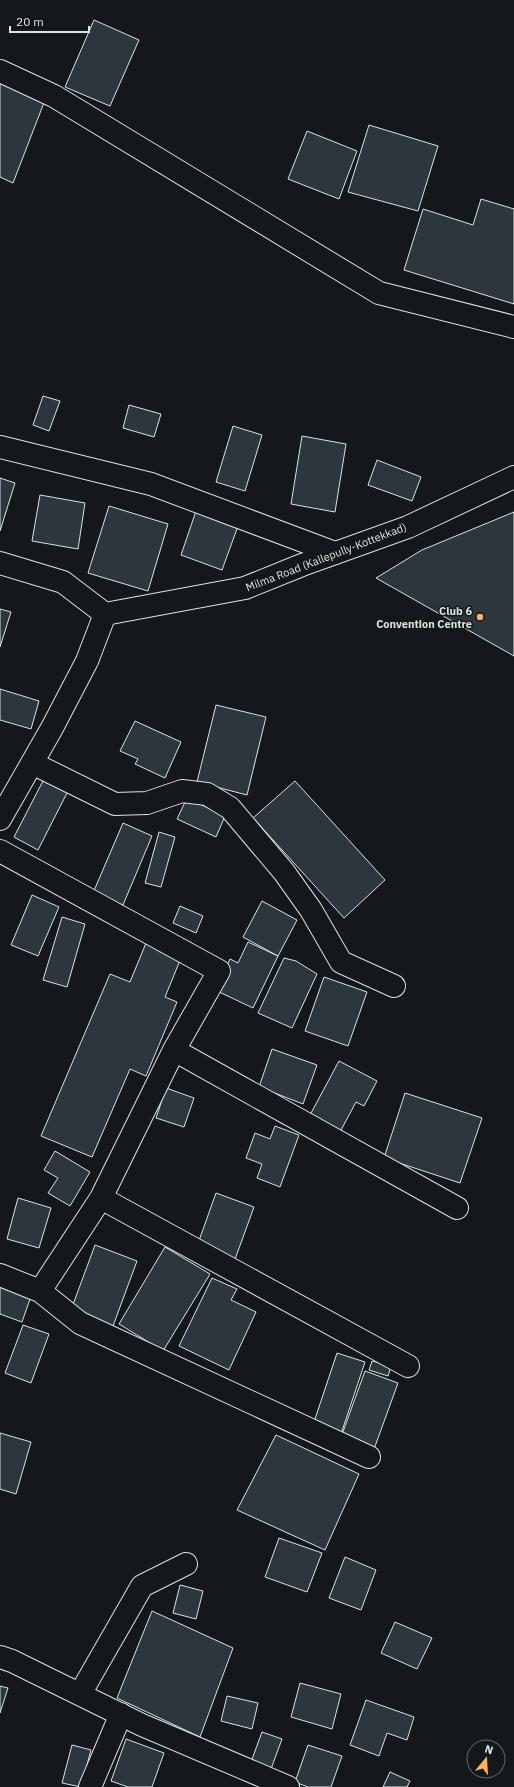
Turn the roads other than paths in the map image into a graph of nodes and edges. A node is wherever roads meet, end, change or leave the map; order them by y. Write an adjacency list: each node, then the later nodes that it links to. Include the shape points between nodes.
1 (0, 71): 2 (street, via 54,96 379,293)
2 (514, 327)
3 (0, 447): 5 (street, via 151,484)
4 (514, 477): 5 (street, Milma Road (Kallepully-Kottekkad), via 408,527)
5 (335, 553): 7 (street, Milma Road (Kallepully-Kottekkad), via 245,588)
6 (0, 563): 7 (street, via 63,582)
7 (105, 614): 8 (street, via 87,661)
8 (32, 763): 9 (street); 11 (street, via 115,804 147,803 182,791 207,794 230,808 284,872 311,910 341,962)
9 (0, 819)
10 (0, 850): 12 (street, via 219,971)
11 (394, 986)
12 (174, 1050): 13 (street); 14 (street)
13 (101, 1198): 16 (street); 17 (street)
14 (457, 1208)
15 (0, 1275): 16 (street)
16 (40, 1291): 18 (street, via 80,1323)
17 (408, 1366)
18 (369, 1457)
19 (186, 1564): 21 (street, via 142,1586)
20 (0, 1657): 21 (street)
21 (80, 1694): 22 (street)
22 (121, 1714): 23 (street); 24 (street)
23 (90, 1787)
24 (288, 1787)

